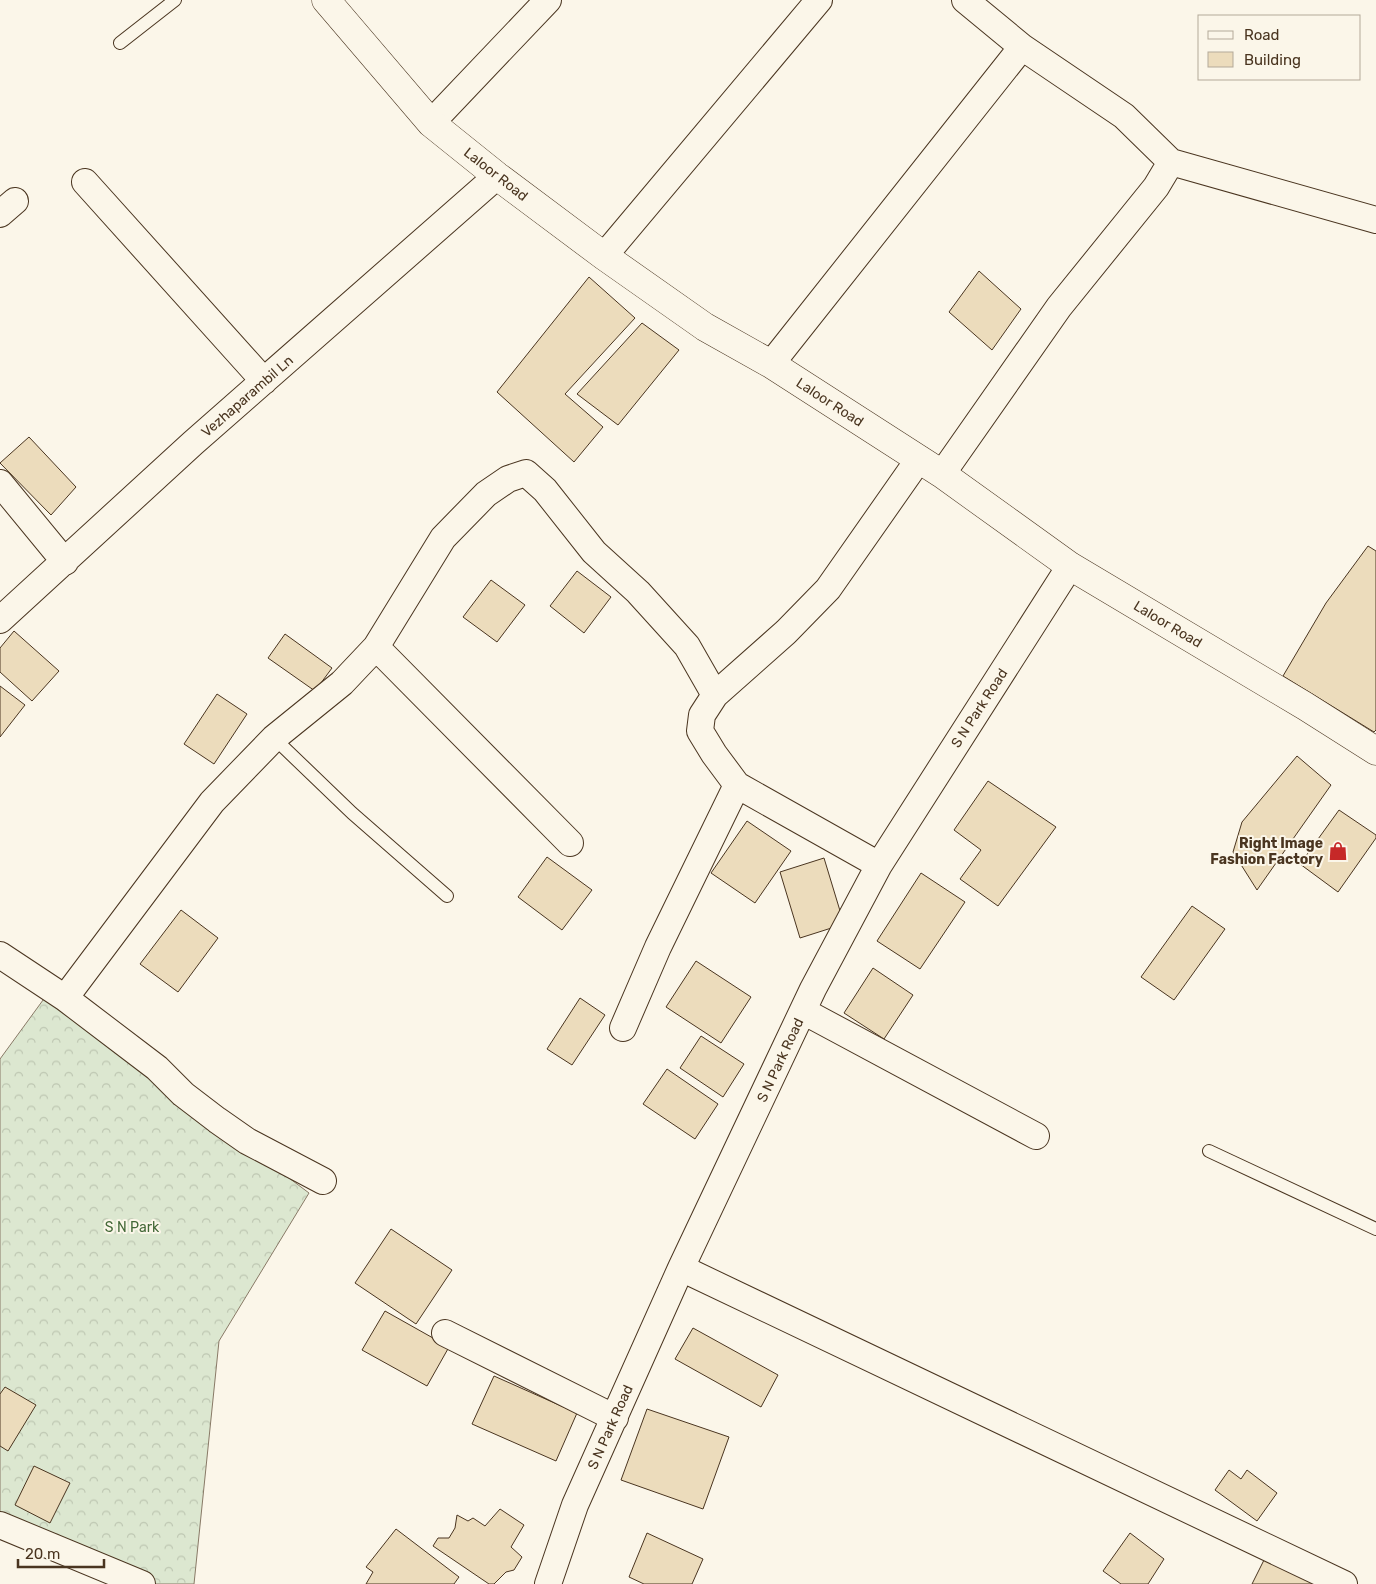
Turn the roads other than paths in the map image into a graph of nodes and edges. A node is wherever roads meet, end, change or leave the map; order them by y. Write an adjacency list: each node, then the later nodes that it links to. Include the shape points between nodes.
1 (175, 0): 6 (lane)
2 (326, 0): 8 (street, Laloor Road)
3 (548, 0): 8 (street)
4 (818, 0): 13 (street)
5 (965, 0): 7 (street)
6 (120, 44)
7 (1022, 47): 9 (street, via 1124,116); 14 (street)
8 (431, 123): 10 (street, Laloor Road)
9 (1171, 162): 12 (street); 17 (street, via 1156,187 1059,307)
10 (498, 176): 13 (street, Laloor Road); 15 (street, Vezhaparambil Ln)
11 (85, 182): 15 (street)
12 (1376, 220)
13 (604, 256): 14 (street, Laloor Road, via 705,328)
14 (771, 364): 16 (street, Laloor Road)
15 (264, 381): 19 (street, Vezhaparambil Ln)
16 (919, 459): 17 (street, Laloor Road); 23 (street, via 828,589 786,632)
17 (942, 474): 20 (street, Laloor Road)
18 (0, 483): 19 (street)
19 (65, 562): 21 (street, Vezhaparambil Ln)
20 (1070, 566): 25 (street, Laloor Road); 28 (street, S N Park Road)
21 (0, 620)
22 (376, 647): 23 (street, via 443,538 486,494 508,479 526,473 545,490 594,552 638,592 687,646); 24 (street, via 342,683); 27 (street)
23 (715, 695): 26 (street, via 702,715 700,731)
24 (274, 738): 29 (lane, via 352,813); 31 (street, via 212,802)
25 (1376, 751)
26 (737, 785): 28 (street); 33 (street, via 658,947)
27 (570, 843)
28 (878, 865): 32 (street, S N Park Road)
29 (447, 896)
30 (0, 956): 31 (street)
31 (65, 998): 36 (street, via 157,1068 183,1094 224,1125)
32 (803, 1012): 34 (street); 38 (street, S N Park Road)
33 (623, 1028)
34 (1036, 1136)
35 (1209, 1151): 37 (lane)
36 (322, 1181)
37 (1376, 1229)
38 (681, 1268): 40 (street, S N Park Road); 44 (street)
39 (445, 1333): 40 (street)
40 (615, 1418): 43 (street, S N Park Road, via 575,1505)
41 (0, 1525): 42 (street)
42 (142, 1584)
43 (548, 1584)
44 (1344, 1584)

